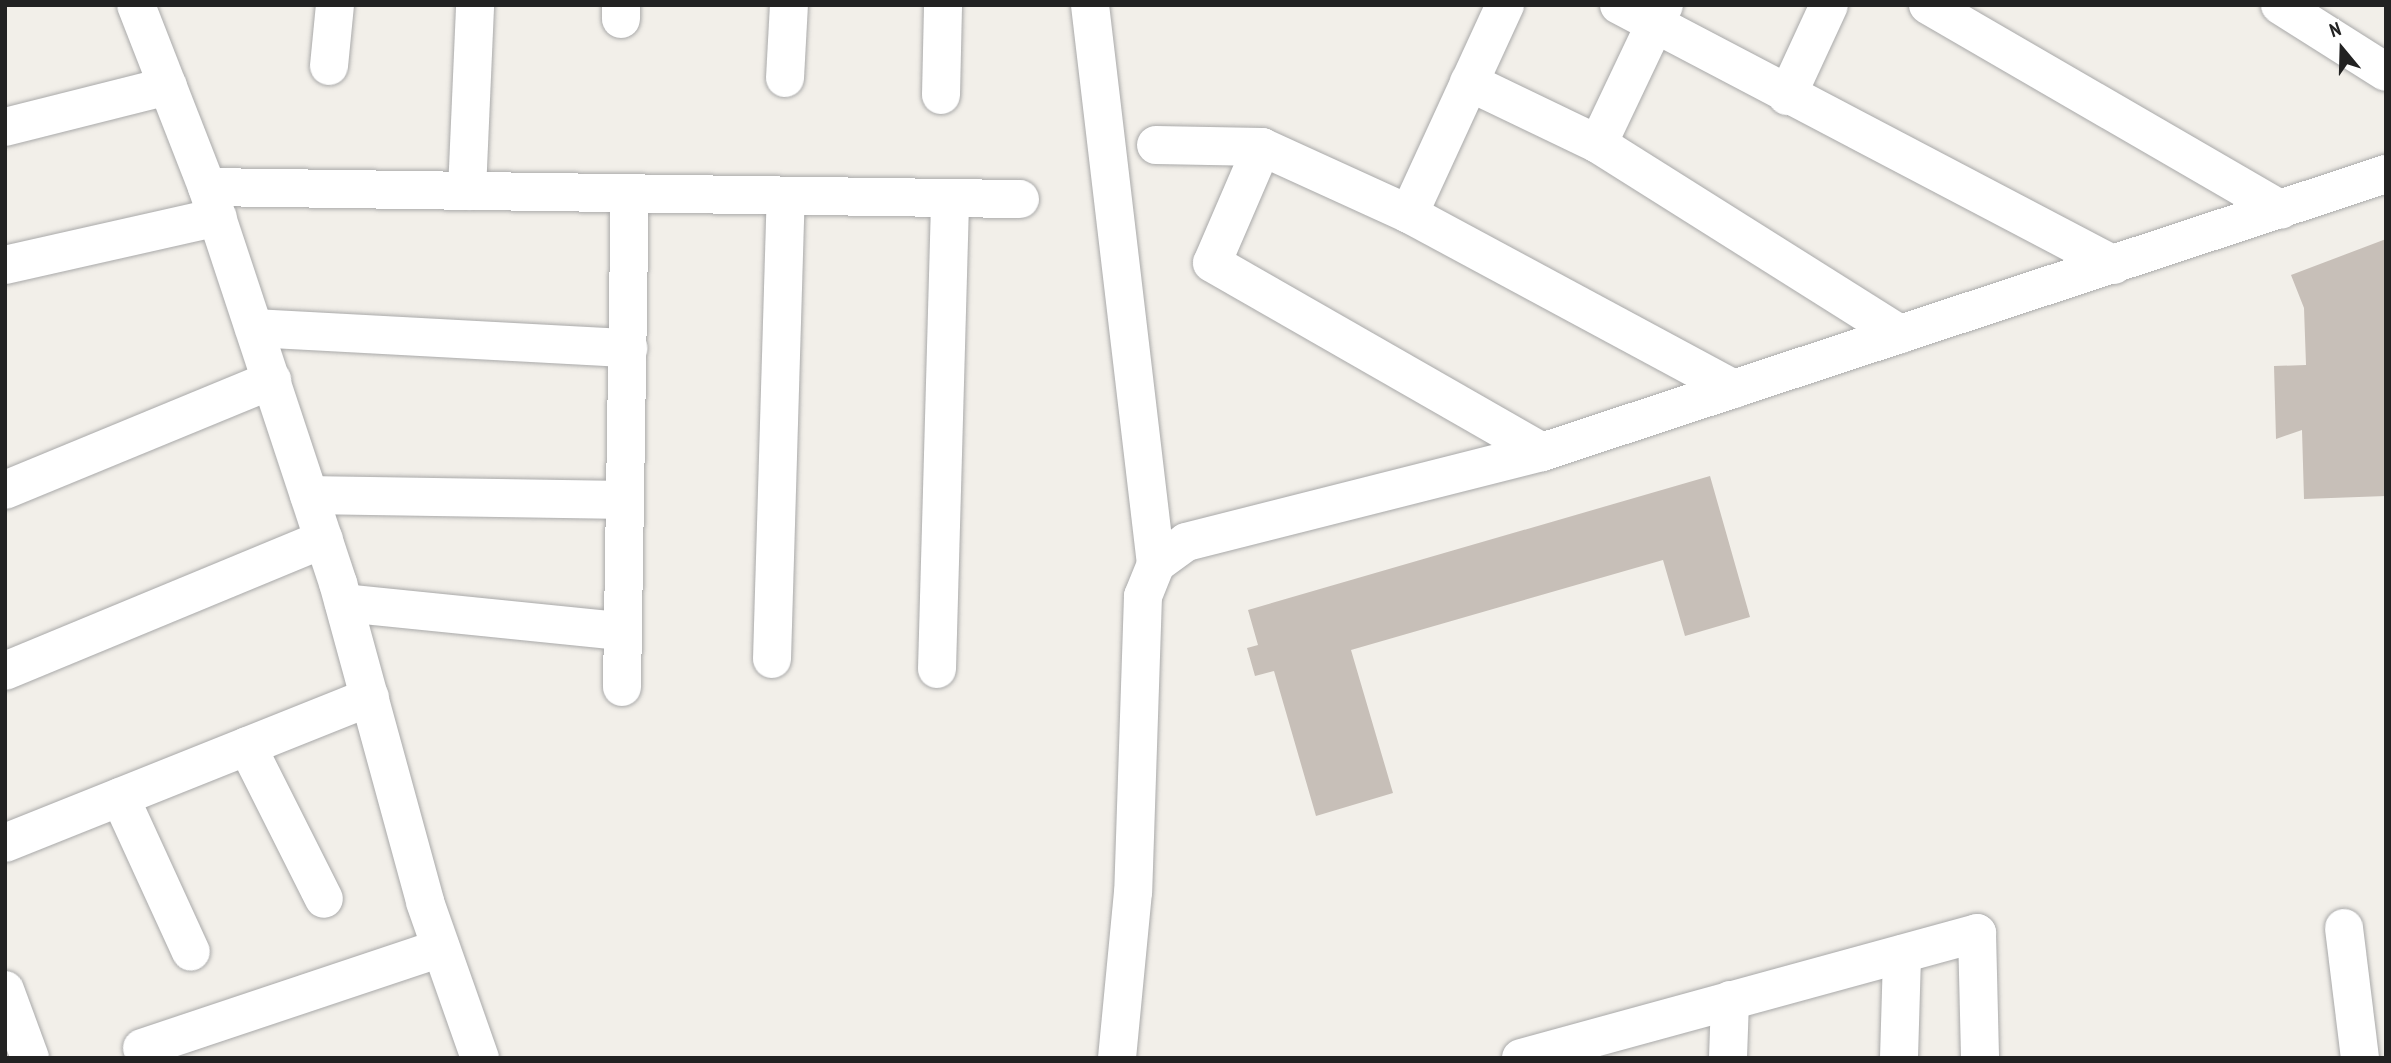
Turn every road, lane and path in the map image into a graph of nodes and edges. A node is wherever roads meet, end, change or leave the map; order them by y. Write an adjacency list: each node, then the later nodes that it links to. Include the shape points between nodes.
1 (136, 5): 18 (street)
2 (335, 5): 14 (street)
3 (475, 5): 26 (street)
4 (789, 5): 16 (street)
5 (943, 5): 19 (street)
6 (1090, 5): 46 (street)
7 (1504, 5): 17 (street)
8 (1619, 5): 12 (street)
9 (1829, 5): 20 (street)
10 (1928, 5): 13 (street)
11 (2297, 9): 15 (street)
12 (1659, 16): 20 (street); 22 (street)
13 (1978, 18): 32 (street)
14 (329, 66)
15 (2386, 72)
16 (785, 78)
17 (1469, 82): 22 (street); 33 (street)
18 (168, 86): 21 (street); 31 (street)
19 (941, 95)
20 (1787, 96): 35 (street)
21 (5, 127)
22 (1598, 144): 37 (street)
23 (1156, 145): 24 (street)
24 (1262, 147): 33 (street); 41 (street, via 1212,263)
25 (2386, 174): 32 (street)
26 (467, 191): 27 (street); 31 (street)
27 (630, 194): 28 (street); 38 (street)
28 (786, 195): 29 (street); 49 (street)
29 (950, 198): 30 (street); 50 (street)
30 (1020, 199)
31 (213, 202): 34 (street); 36 (street)
32 (2281, 210): 35 (street)
33 (1409, 214): 40 (street)
34 (5, 265)
35 (2114, 265): 37 (street)
36 (254, 328): 38 (street); 39 (street)
37 (1900, 334): 40 (street)
38 (628, 348): 44 (street)
39 (272, 380): 42 (street); 43 (street)
40 (1734, 389): 41 (street)
41 (1542, 452): 46 (street, via 1186,542)
42 (5, 490)
43 (309, 495): 44 (street); 45 (street)
44 (625, 500): 48 (street)
45 (324, 539): 47 (street); 51 (street)
46 (1156, 564): 68 (street, via 1143,596 1133,892)
47 (344, 603): 48 (street); 53 (street)
48 (622, 631): 52 (street)
49 (772, 659)
50 (937, 669)
51 (5, 671)
52 (622, 688)
53 (370, 697): 54 (street); 59 (street)
54 (247, 746): 55 (street); 57 (street)
55 (120, 797): 56 (street); 60 (street)
56 (5, 843)
57 (324, 899)
58 (2344, 928): 73 (street)
59 (441, 948): 64 (street); 67 (street)
60 (191, 951)
61 (1902, 954): 63 (street); 71 (street); 72 (street, via 1976,933)
62 (5, 990): 66 (street)
63 (1730, 1000): 65 (street); 70 (street)
64 (142, 1048)
65 (1569, 1051): 69 (street)
66 (30, 1058)
67 (480, 1058)
68 (1116, 1058)
69 (1521, 1058)
70 (1728, 1058)
71 (1899, 1058)
72 (1980, 1058)
73 (2360, 1058)

